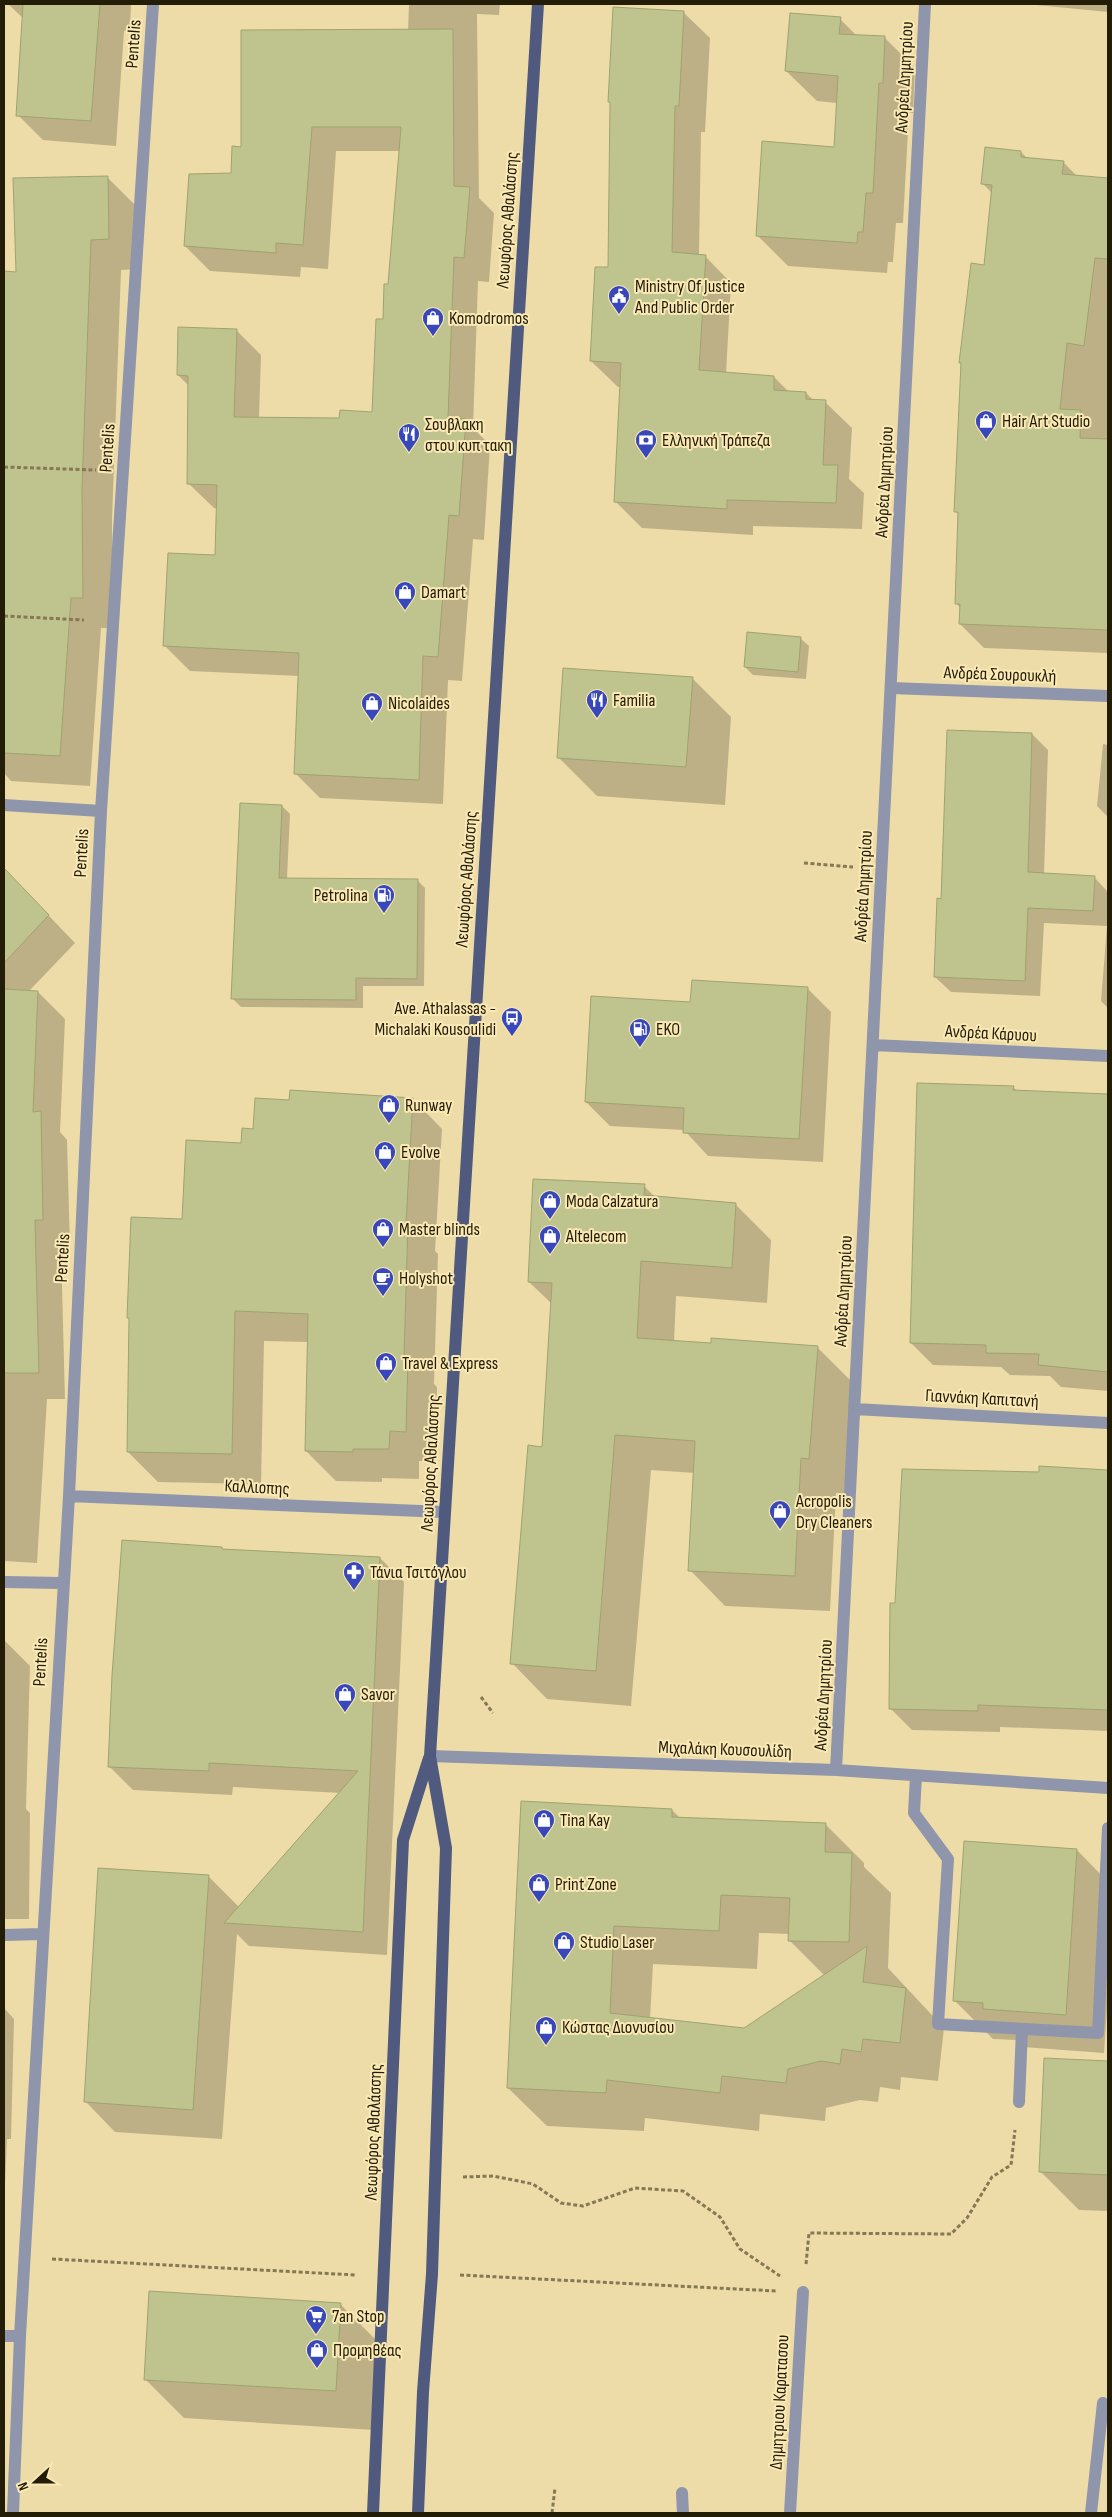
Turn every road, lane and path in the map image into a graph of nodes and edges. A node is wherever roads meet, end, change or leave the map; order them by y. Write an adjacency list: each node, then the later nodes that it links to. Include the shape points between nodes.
1 (153, 4): 5 (street, Pentelis)
2 (538, 4): 19 (main road, Λεωφόρος Αθαλάσσης)
3 (925, 4): 8 (street, Ανδρέα Δημητρίου)
4 (4, 466): 5 (path)
5 (123, 471): 7 (street, Pentelis)
6 (4, 616): 7 (path)
7 (112, 622): 11 (street, Pentelis)
8 (891, 688): 9 (street, Ανδρέα Σουρουκλή); 13 (street, Ανδρέα Δημητρίου)
9 (1108, 696)
10 (4, 805): 11 (street)
11 (101, 811): 18 (street, Pentelis)
12 (804, 864): 13 (path)
13 (882, 868): 14 (street, Ανδρέα Δημητρίου)
14 (873, 1045): 15 (street, Ανδρέα Κάρυου); 16 (street, Ανδρέα Δημητρίου)
15 (1108, 1056)
16 (855, 1408): 17 (street, Γιαννάκη Καπιτανή); 25 (street, Ανδρέα Δημητρίου)
17 (1108, 1422)
18 (69, 1496): 19 (street, Καλλιοπης); 21 (street, Pentelis)
19 (444, 1512): 24 (main road, Λεωφόρος Αθαλάσσης)
20 (4, 1582): 21 (street)
21 (62, 1583): 29 (street, Pentelis)
22 (481, 1696): 23 (path)
23 (493, 1713)
24 (430, 1756): 25 (street, Μιχαλάκη Κουσουλίδη); 34 (main road, Λεωφόρος Αθαλάσσης, via 446,1848); 37 (main road, Λεωφόρος Αθαλάσσης, via 403,1840)
25 (836, 1770): 26 (street, Μιχαλάκη Κουσουλίδη)
26 (916, 1776): 27 (street, Μιχαλάκη Κουσουλίδη); 31 (street, via 914,1813 948,1859 938,2024)
27 (1108, 1788)
28 (1108, 1828): 32 (street)
29 (42, 1934): 30 (street); 35 (street, Pentelis)
30 (4, 1935)
31 (1022, 2030): 32 (street); 33 (street)
32 (1103, 2034)
33 (1019, 2102): 38 (path, via 1011,2165 992,2177 967,2218 951,2234 809,2233)
34 (436, 2178): 36 (main road, Λεωφόρος Αθαλάσσης); 38 (path, via 493,2176 533,2184 561,2203 583,2206 634,2188 683,2191 720,2216 740,2249)
35 (24, 2257): 37 (path); 40 (street, Pentelis)
36 (432, 2274): 38 (path); 46 (main road, Λεωφόρος Αθαλάσσης)
37 (384, 2277): 45 (main road, Λεωφόρος Αθαλάσσης)
38 (803, 2292): 49 (street, Δημητριου Καρατασου)
39 (4, 2336): 40 (street)
40 (20, 2336): 44 (street, Pentelis)
41 (1103, 2403): 50 (street)
42 (555, 2488): 47 (path)
43 (682, 2493): 48 (street)
44 (13, 2513)
45 (374, 2513)
46 (418, 2513)
47 (552, 2513)
48 (683, 2513)
49 (790, 2513)
50 (1091, 2513)

